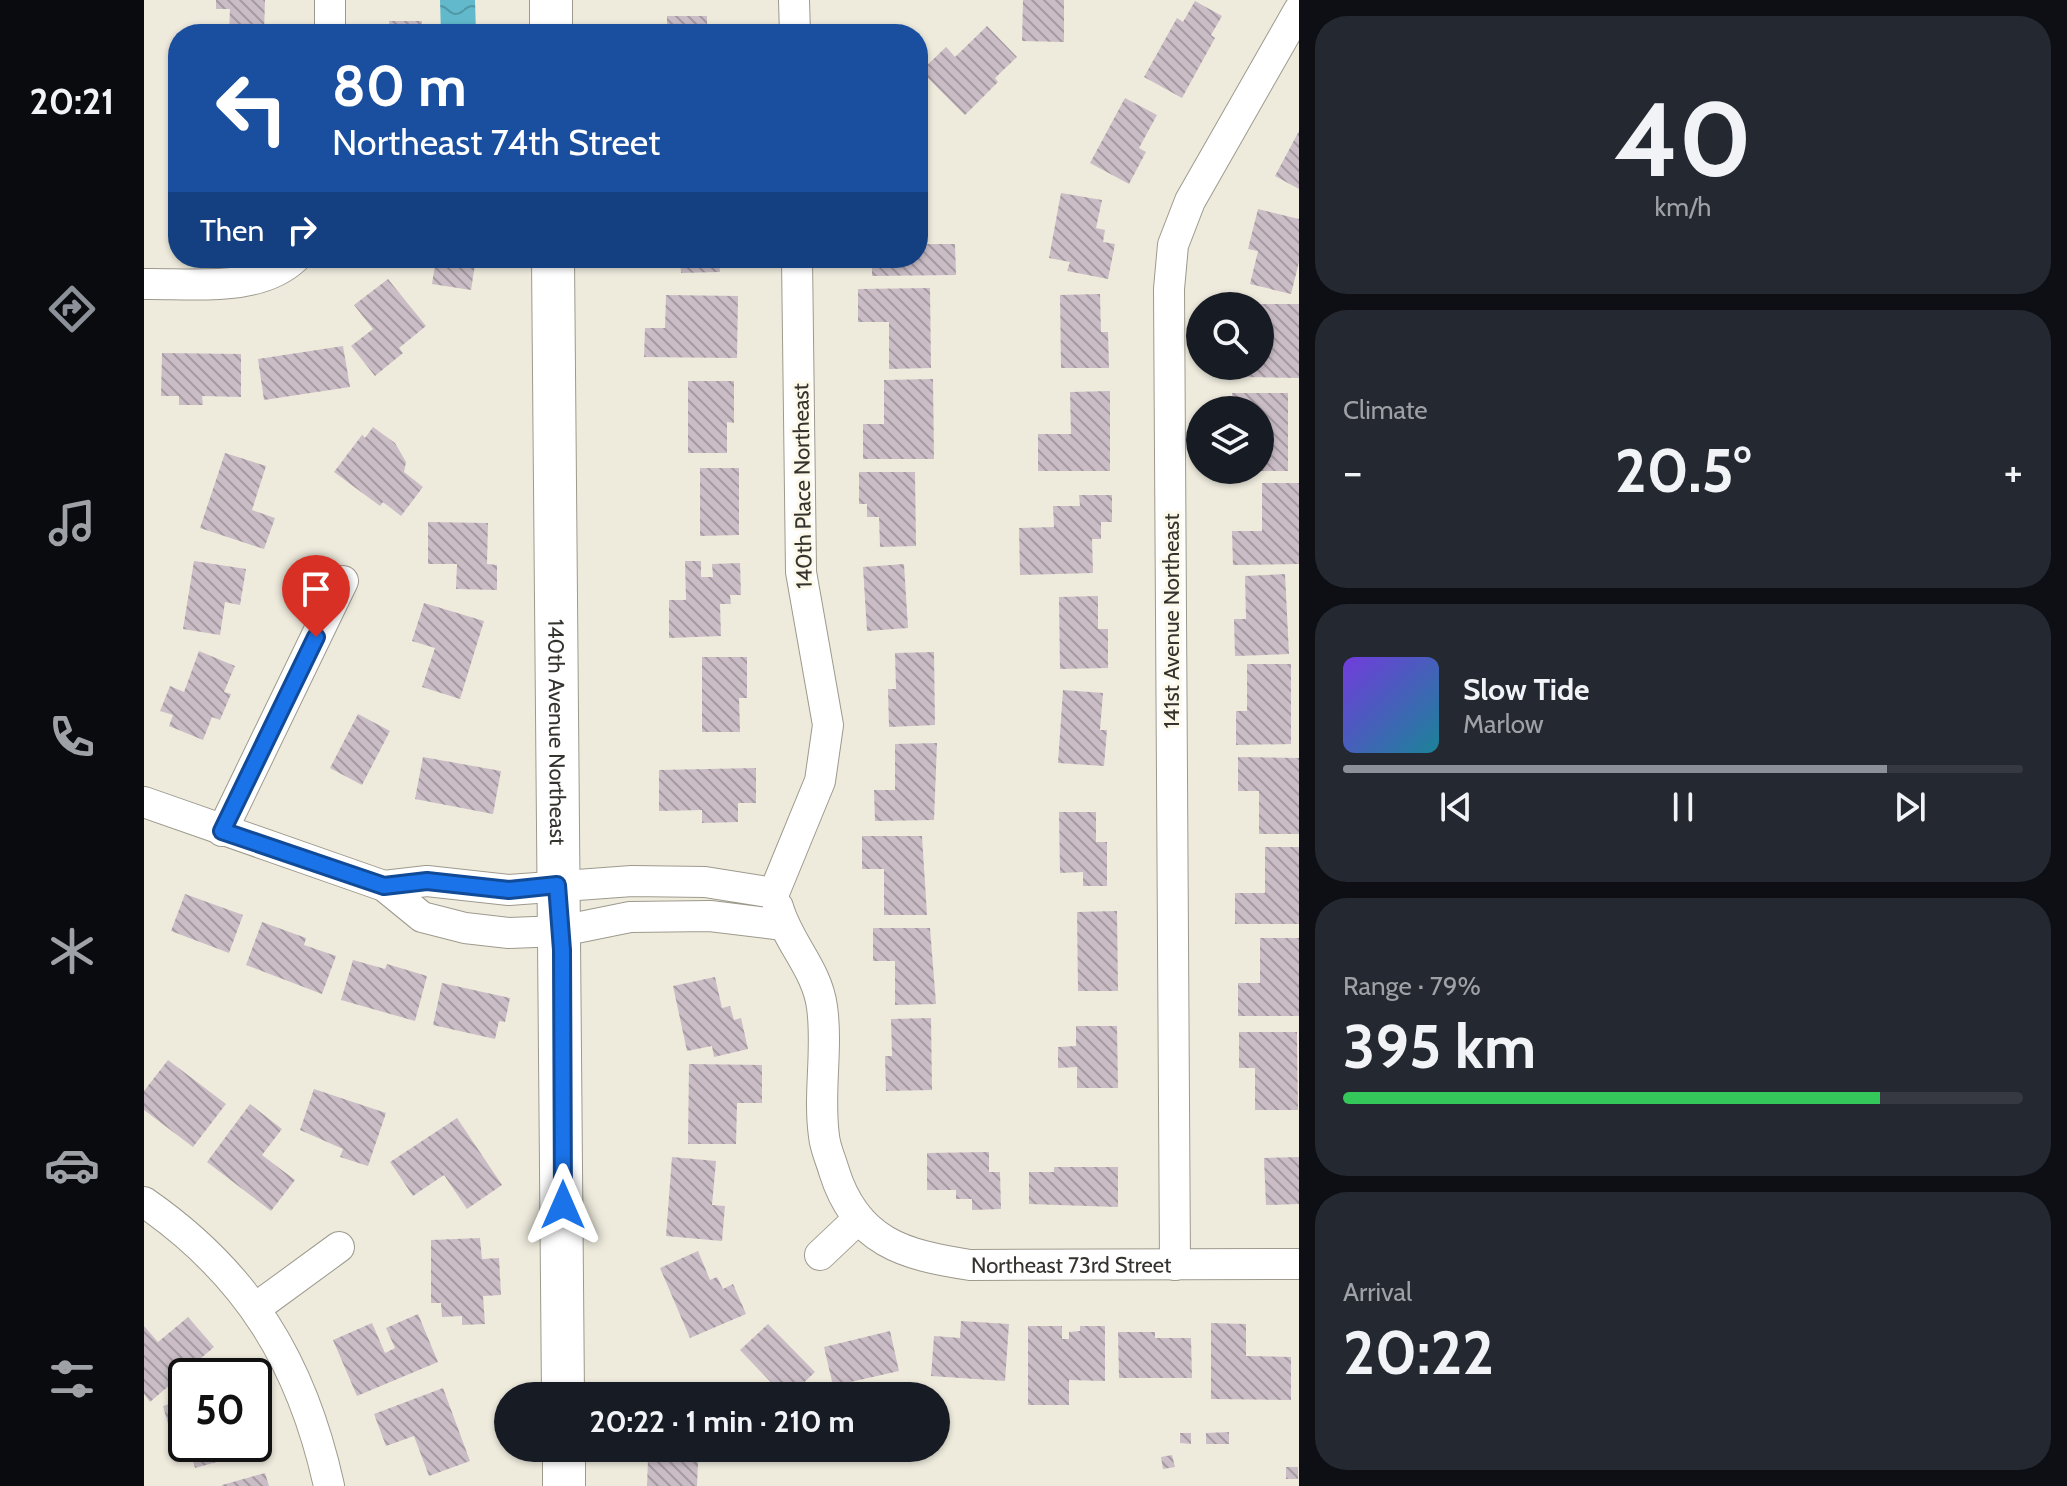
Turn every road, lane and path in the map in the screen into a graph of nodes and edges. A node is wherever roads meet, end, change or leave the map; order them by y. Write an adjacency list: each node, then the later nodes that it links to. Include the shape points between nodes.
1 (330, 0): 5 (street)
2 (551, 0): 6 (main road)
3 (794, 0): 7 (street)
4 (1299, 10): 25 (street, 141st Avenue Northeast, via 1190,201 1173,245 1169,289)
5 (330, 24)
6 (551, 24)
7 (795, 24)
8 (279, 268): 11 (street, via 265,277)
9 (553, 268): 15 (main road, 140th Avenue Northeast)
10 (797, 268): 17 (street, 140th Place Northeast, via 801,572 828,725 820,781)
11 (144, 284)
12 (343, 581): 14 (street)
13 (144, 802): 14 (street)
14 (222, 831): 16 (street)
15 (557, 885): 16 (street, via 509,890 427,881); 17 (street, via 705,882); 19 (main road, 140th Avenue Northeast)
16 (384, 886): 19 (street, via 422,917 465,928)
17 (774, 893): 18 (street, Northeast 73rd Street)
18 (783, 925): 19 (street, via 710,916 630,917); 21 (street, Northeast 73rd Street, via 813,973 822,1007 824,1137)
19 (561, 931): 27 (main road, 140th Avenue Northeast)
20 (144, 1202): 26 (street, via 179,1226)
21 (857, 1220): 23 (street); 25 (street, Northeast 73rd Street, via 882,1242 928,1259 970,1265)
22 (339, 1247): 26 (street)
23 (820, 1255)
24 (1299, 1264): 25 (street, Northeast 73rd Street)
25 (1175, 1265)
26 (257, 1307): 29 (street, via 291,1366 318,1436)
27 (563, 1382)
28 (564, 1462): 30 (main road)
29 (329, 1486)
30 (564, 1486)

